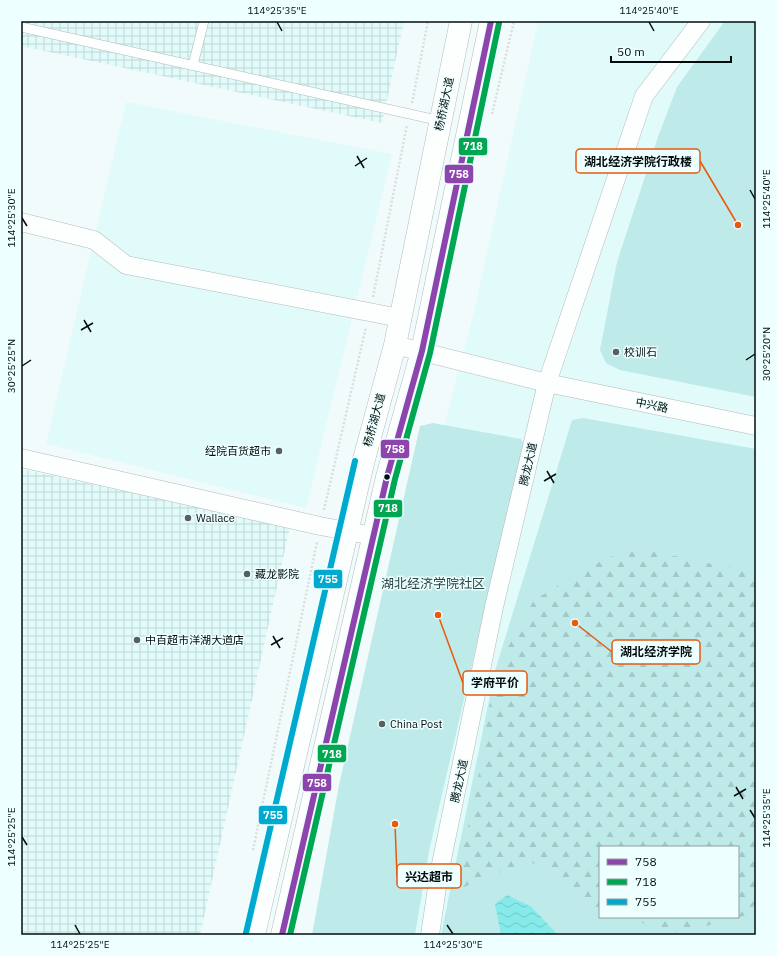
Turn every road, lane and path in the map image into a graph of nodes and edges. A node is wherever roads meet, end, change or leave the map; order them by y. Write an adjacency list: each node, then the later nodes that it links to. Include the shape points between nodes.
1 (204, 21): 7 (lane)
2 (428, 21): 8 (path)
3 (461, 21): 9 (main road, 杨桥湖大道)
4 (490, 21): 14 (main road)
5 (701, 21): 15 (street, 腾龙大道, via 644,96)
6 (25, 26): 7 (lane)
7 (193, 65): 8 (lane)
8 (409, 114): 9 (lane); 11 (path)
9 (441, 122): 12 (main road, 杨桥湖大道)
10 (21, 222): 11 (street, via 94,240 126,265)
11 (370, 312): 12 (street); 18 (path)
12 (400, 318): 13 (main road, 杨桥湖大道)
13 (395, 345): 14 (street, 中兴路); 19 (main road, 杨桥湖大道)
14 (422, 351): 15 (street, 中兴路); 20 (main road, via 387,477)
15 (547, 383): 16 (street, 中兴路); 24 (street, 腾龙大道, via 494,607 439,874)
16 (756, 426)
17 (21, 458): 18 (street)
18 (320, 526): 19 (street); 21 (path)
19 (347, 531): 20 (street); 22 (main road, 杨桥湖大道)
20 (374, 536): 23 (main road)
21 (252, 854)
22 (254, 935)
23 (282, 935)
24 (430, 935)

